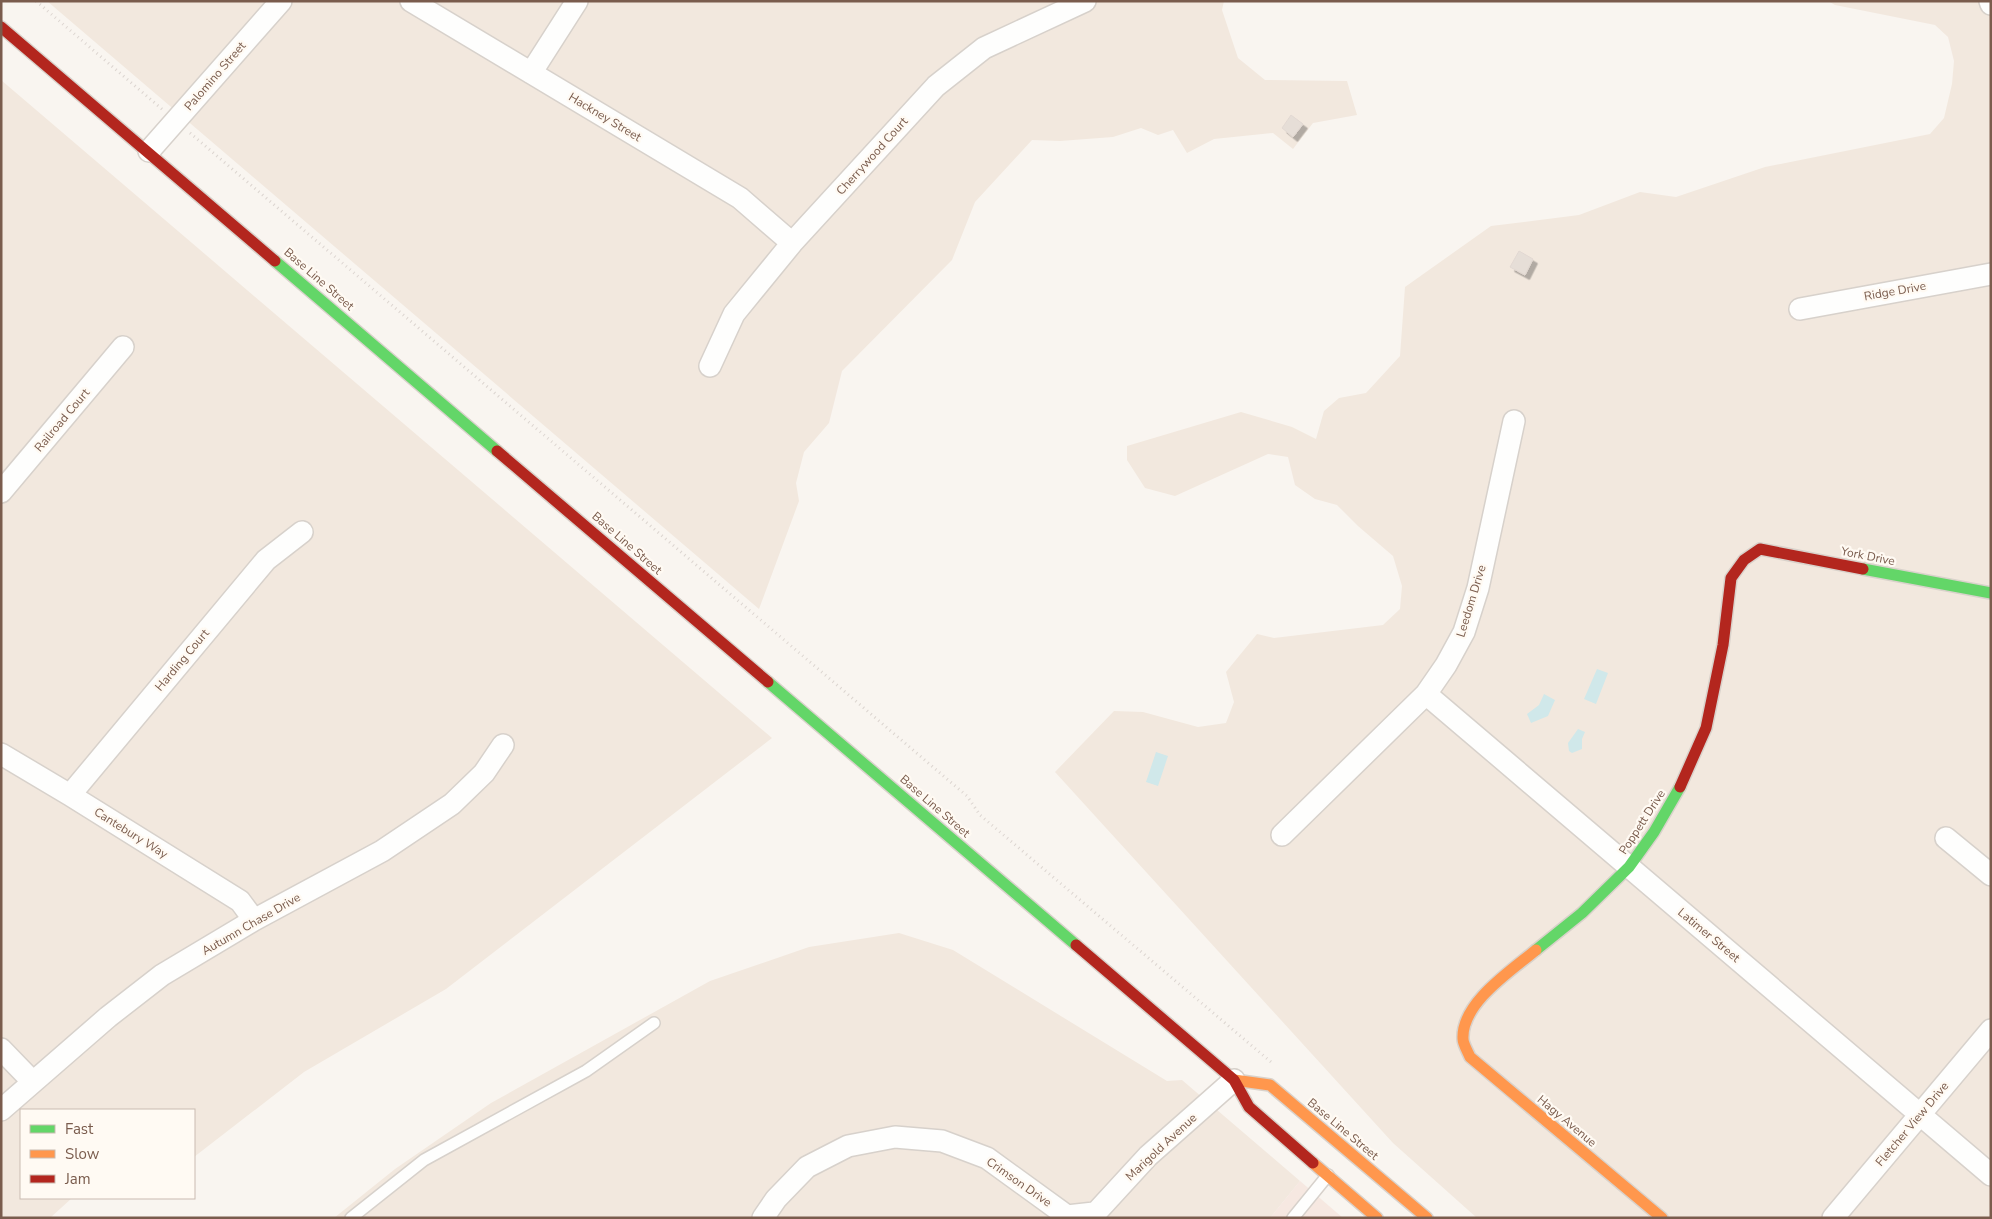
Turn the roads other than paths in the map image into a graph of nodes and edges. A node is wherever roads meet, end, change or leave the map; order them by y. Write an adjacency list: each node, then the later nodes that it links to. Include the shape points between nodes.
1 (281, 1): 7 (street, Palomino Street)
2 (412, 1): 6 (street, Hackney Street)
3 (577, 1): 6 (street)
4 (1085, 1): 8 (street, Cherrywood Court, via 984,48 936,86)
5 (1, 27): 7 (main road, Base Line Street)
6 (531, 73): 8 (street, Hackney Street, via 740,198)
7 (149, 151): 31 (main road, Base Line Street)
8 (792, 243): 12 (street, Cherrywood Court, via 734,314)
9 (1991, 274): 10 (street, Ridge Drive)
10 (1800, 308)
11 (123, 347): 14 (street, Railroad Court)
12 (710, 366)
13 (1514, 420): 18 (street, Leedom Drive, via 1478,588 1464,632)
14 (1, 492)
15 (302, 532): 21 (street, Harding Court, via 266,560)
16 (1744, 560): 17 (main road, York Drive, via 1760,550); 24 (main road, Poppett Drive, via 1731,578 1723,645 1706,728 1678,792)
17 (1991, 593)
18 (1426, 694): 22 (street, Leedom Drive); 24 (street, Latimer Street)
19 (503, 745): 26 (street, Autumn Chase Drive, via 484,773 452,804 382,851)
20 (1, 754): 21 (street, Cantebury Way)
21 (70, 794): 26 (street, Cantebury Way, via 240,902)
22 (1282, 835)
23 (1946, 838): 25 (street)
24 (1629, 867): 29 (main road, Poppett Drive, via 1582,913 1491,987 1468,1016); 34 (street, Latimer Street)
25 (1991, 875)
26 (254, 920): 32 (street, Autumn Chase Drive, via 162,975)
27 (654, 1023): 38 (lane, via 586,1071 424,1160)
28 (1991, 1030): 34 (street, Fletcher View Drive)
29 (1463, 1039): 43 (main road, Hagy Avenue, via 1470,1057)
30 (1, 1049): 32 (street)
31 (1234, 1080): 35 (main road, Base Line Street, via 1249,1107); 37 (street, Marigold Avenue, via 1148,1156); 42 (main road, Base Line Street, via 1270,1085)
32 (32, 1081): 33 (street, Autumn Chase Drive)
33 (1, 1110)
34 (1919, 1114): 36 (street, Latimer Street); 44 (street, Fletcher View Drive)
35 (1328, 1175): 40 (lane); 41 (main road, Base Line Street)
36 (1991, 1175)
37 (1092, 1216): 39 (street, Crimson Drive, via 1067,1216 987,1158 942,1141 895,1137 848,1146 807,1167 776,1199)
38 (350, 1218)
39 (763, 1218)
40 (1293, 1218)
41 (1378, 1218)
42 (1427, 1218)
43 (1662, 1218)
44 (1833, 1218)

